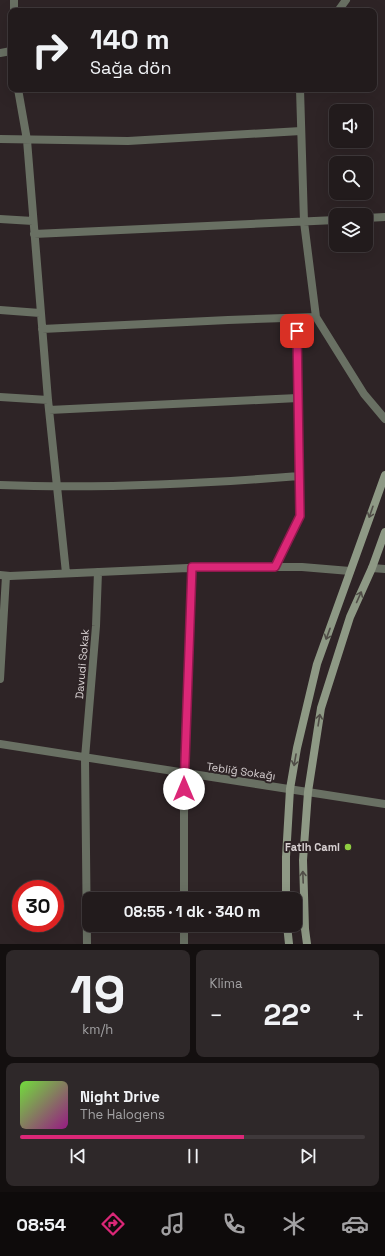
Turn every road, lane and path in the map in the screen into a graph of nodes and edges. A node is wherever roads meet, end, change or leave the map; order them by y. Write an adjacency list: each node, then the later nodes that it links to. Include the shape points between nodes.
1 (19, 92): 5 (street)
2 (300, 92): 3 (street)
3 (301, 131): 5 (street, via 128,141); 11 (street)
4 (0, 139): 5 (street)
5 (27, 140): 10 (street)
6 (385, 217): 7 (street)
7 (373, 218)
8 (0, 219): 10 (street)
9 (329, 220): 11 (street)
10 (33, 221): 12 (street)
11 (304, 222): 12 (street); 15 (street)
12 (34, 234): 14 (street)
13 (0, 310): 14 (street)
14 (40, 313): 17 (street)
15 (316, 317): 16 (street); 22 (street, via 364,394)
16 (297, 318): 17 (street); 19 (street)
17 (42, 329): 20 (street)
18 (0, 397): 20 (street)
19 (298, 398): 21 (street); 24 (street)
20 (48, 400): 21 (street)
21 (49, 410): 26 (street)
22 (385, 419)
23 (385, 475): 32 (main road, one-way to 32)
24 (299, 476): 26 (street, via 234,482); 29 (street, via 300,516)
25 (0, 485): 26 (street)
26 (57, 487): 34 (street)
27 (385, 532): 30 (main road)
28 (192, 567): 29 (street); 33 (street); 39 (street)
29 (275, 567): 32 (street)
30 (372, 568): 31 (street); 41 (main road, one-way to 30, via 321,708 350,617)
31 (385, 569)
32 (350, 571): 40 (main road, one-way to 40, via 317,664)
33 (98, 572): 34 (street); 38 (street, Davudi Sokak)
34 (66, 573): 35 (street)
35 (3, 575): 36 (street)
36 (0, 679)
37 (0, 744): 38 (street, Tebliğ Sokağı)
38 (85, 758): 39 (street, Tebliğ Sokağı); 47 (street, Davudi Sokak)
39 (184, 774): 40 (street, Tebliğ Sokağı); 43 (street)
40 (290, 789): 41 (street, Tebliğ Sokağı); 44 (main road)
41 (308, 792): 42 (street, Tebliğ Sokağı); 50 (main road, one-way to 41, via 303,860)
42 (385, 804)
43 (184, 892)
44 (286, 892)
45 (184, 932): 48 (street)
46 (288, 932): 49 (main road)
47 (87, 944)
48 (184, 944)
49 (289, 944)
50 (307, 944)

